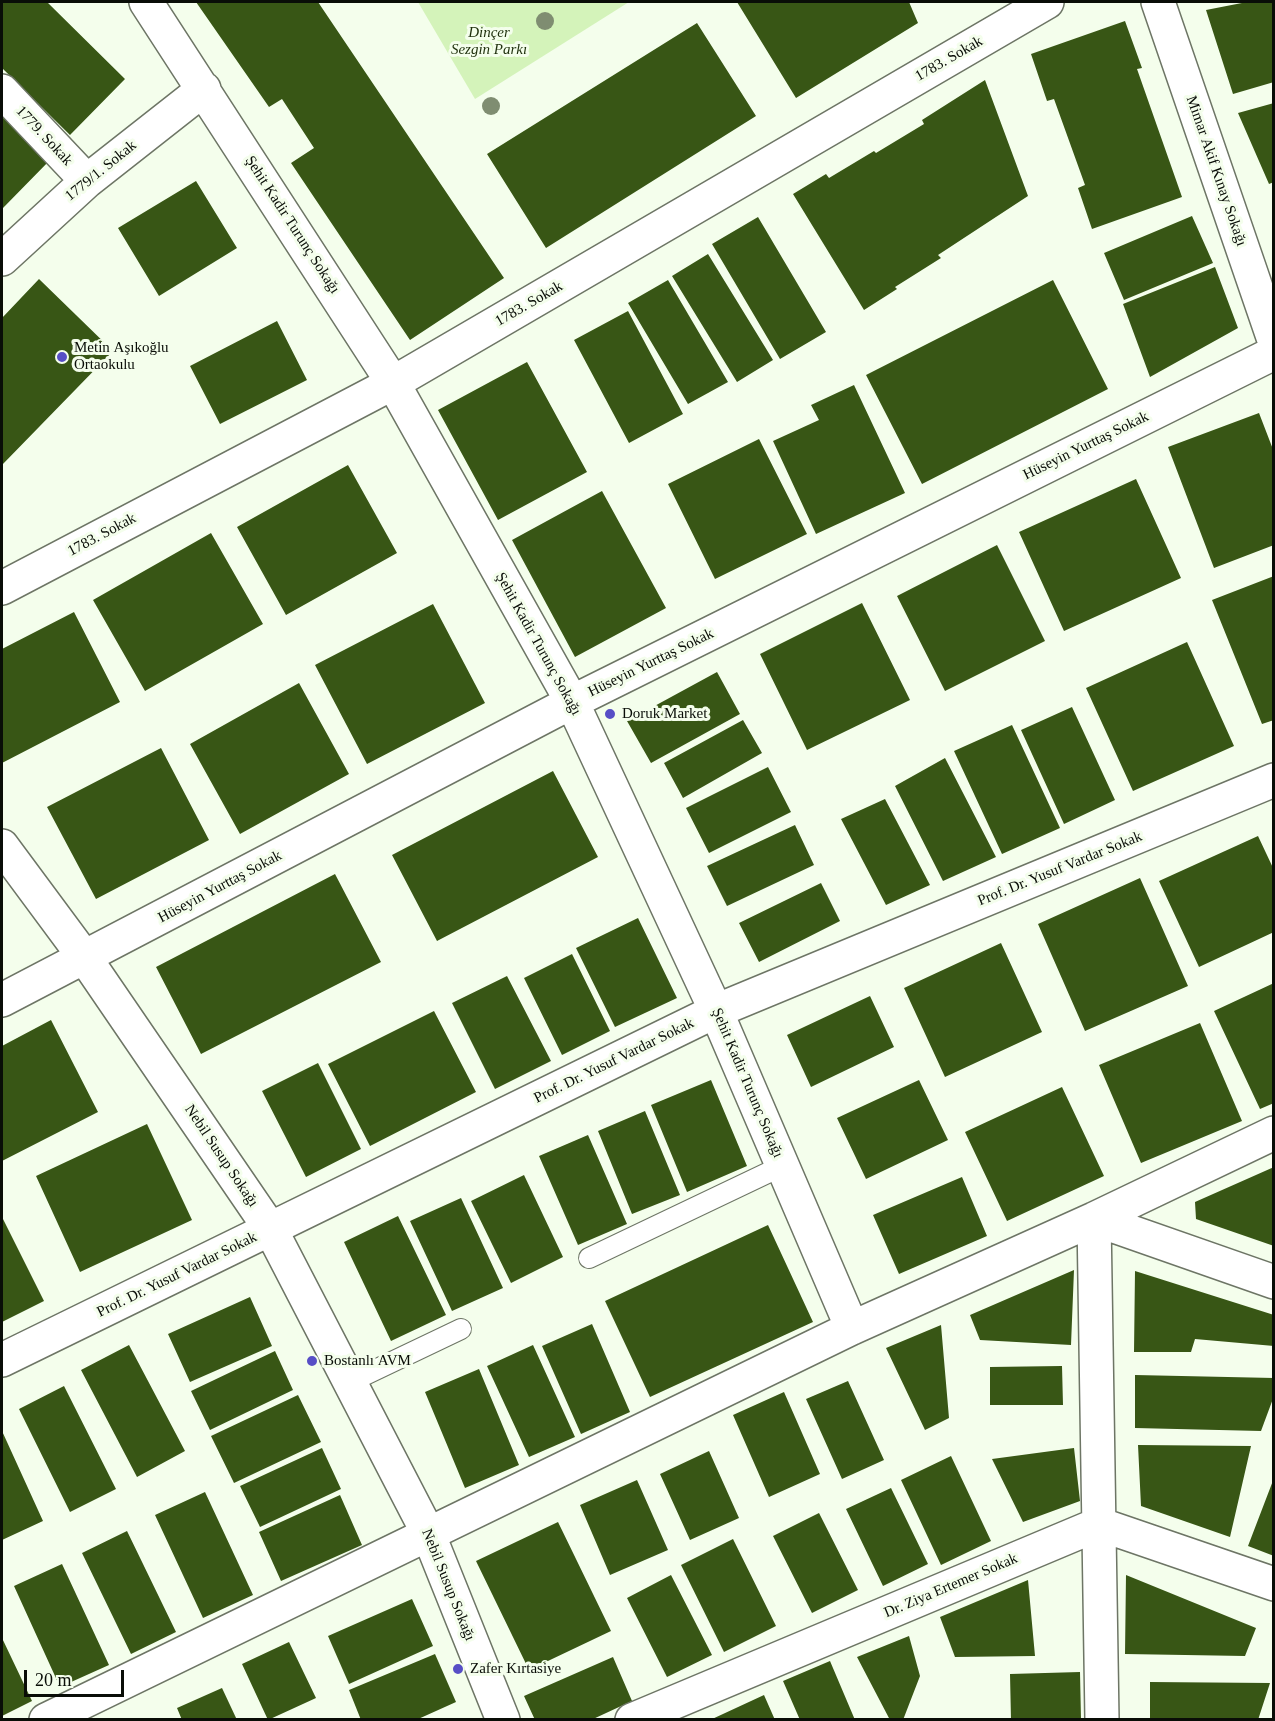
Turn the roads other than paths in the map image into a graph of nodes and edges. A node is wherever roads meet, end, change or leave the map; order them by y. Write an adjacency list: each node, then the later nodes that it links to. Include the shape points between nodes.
1 (146, 2): 4 (street, Şehit Kadir Turunç Sokağı)
2 (1047, 2): 10 (street, 1783. Sokak)
3 (1158, 2): 8 (street, Mimar Akif Kınay Sokağı)
4 (204, 89): 6 (street, 1779/1. Sokak); 10 (street, Şehit Kadir Turunç Sokağı)
5 (2, 91): 6 (street, 1779. Sokak)
6 (87, 181): 7 (street, 1779/1. Sokak)
7 (2, 259)
8 (1274, 340)
9 (1274, 353): 12 (street, Hüseyin Yurttaş Sokak)
10 (393, 383): 11 (street, 1783. Sokak); 12 (street, Şehit Kadir Turunç Sokağı)
11 (2, 588)
12 (572, 702): 15 (street, Hüseyin Yurttaş Sokak); 17 (street, Şehit Kadir Turunç Sokağı)
13 (1274, 780): 17 (street, Prof. Dr. Yusuf Vardar Sokak)
14 (2, 846): 15 (street, Nebil Susup Sokağı)
15 (85, 958): 16 (street, Hüseyin Yurttaş Sokak); 21 (street, Nebil Susup Sokağı)
16 (2, 1000)
17 (716, 1011): 19 (street, Şehit Kadir Turunç Sokağı); 21 (street, Prof. Dr. Yusuf Vardar Sokak)
18 (1274, 1133): 20 (street)
19 (783, 1166): 22 (lane); 24 (street, Şehit Kadir Turunç Sokağı)
20 (1094, 1220): 23 (street); 24 (street); 28 (street)
21 (271, 1230): 26 (street, Prof. Dr. Yusuf Vardar Sokak); 27 (street, Nebil Susup Sokağı)
22 (589, 1258)
23 (1274, 1282)
24 (852, 1328): 29 (street)
25 (461, 1329): 27 (lane)
26 (2, 1360)
27 (350, 1382): 29 (street, Nebil Susup Sokağı)
28 (1100, 1524): 30 (street); 33 (street, Dr. Ziya Ertemer Sokak); 34 (street)
29 (428, 1533): 31 (street); 32 (street, Nebil Susup Sokağı)
30 (1274, 1584)
31 (46, 1719)
32 (503, 1719)
33 (632, 1719)
34 (1102, 1719)

